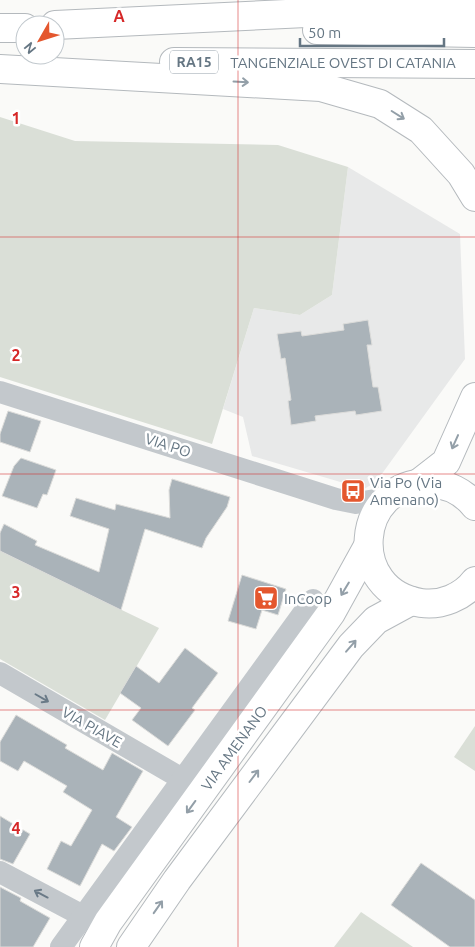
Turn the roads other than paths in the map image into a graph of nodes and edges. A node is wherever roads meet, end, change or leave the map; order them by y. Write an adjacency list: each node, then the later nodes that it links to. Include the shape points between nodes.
1 (475, 5): 2 (main road)
2 (65, 26)
3 (65, 27): 4 (main road, TANGENZIALE OVEST DI CATANIA / RA15)
4 (475, 33)
5 (0, 62): 6 (main road, TANGENZIALE OVEST DI CATANIA / RA15, via 388,61)
6 (475, 64)
7 (0, 69): 8 (main road, one-way to 8, via 321,87 380,104 421,130 461,174)
8 (475, 197)
9 (0, 392): 13 (street, VIA PO)
10 (475, 397): 11 (main road, one-way to 11, via 446,462)
11 (419, 483): 12 (main road, via 402,488); 14 (main road, via 454,489)
12 (388, 498): 13 (street, VIA PO, via 356,503); 15 (main road, VIA AMENANO, via 376,511)
13 (336, 499): 15 (street, via 358,521)
14 (473, 502)
15 (368, 542): 18 (main road, via 370,560 381,580 397,595); 24 (main road, VIA AMENANO, one-way to 24, via 331,613 108,922)
16 (475, 581): 18 (main road, via 458,596 443,602)
17 (313, 600): 20 (street)
18 (411, 601): 25 (main road, one-way to 18, via 350,646 376,620)
19 (0, 673): 20 (street, VIA PIAVE, one-way to 20)
20 (184, 780): 22 (street)
21 (0, 872): 22 (street, one-way to 21)
22 (83, 916): 23 (street)
23 (61, 947)
24 (94, 947)
25 (131, 947)

